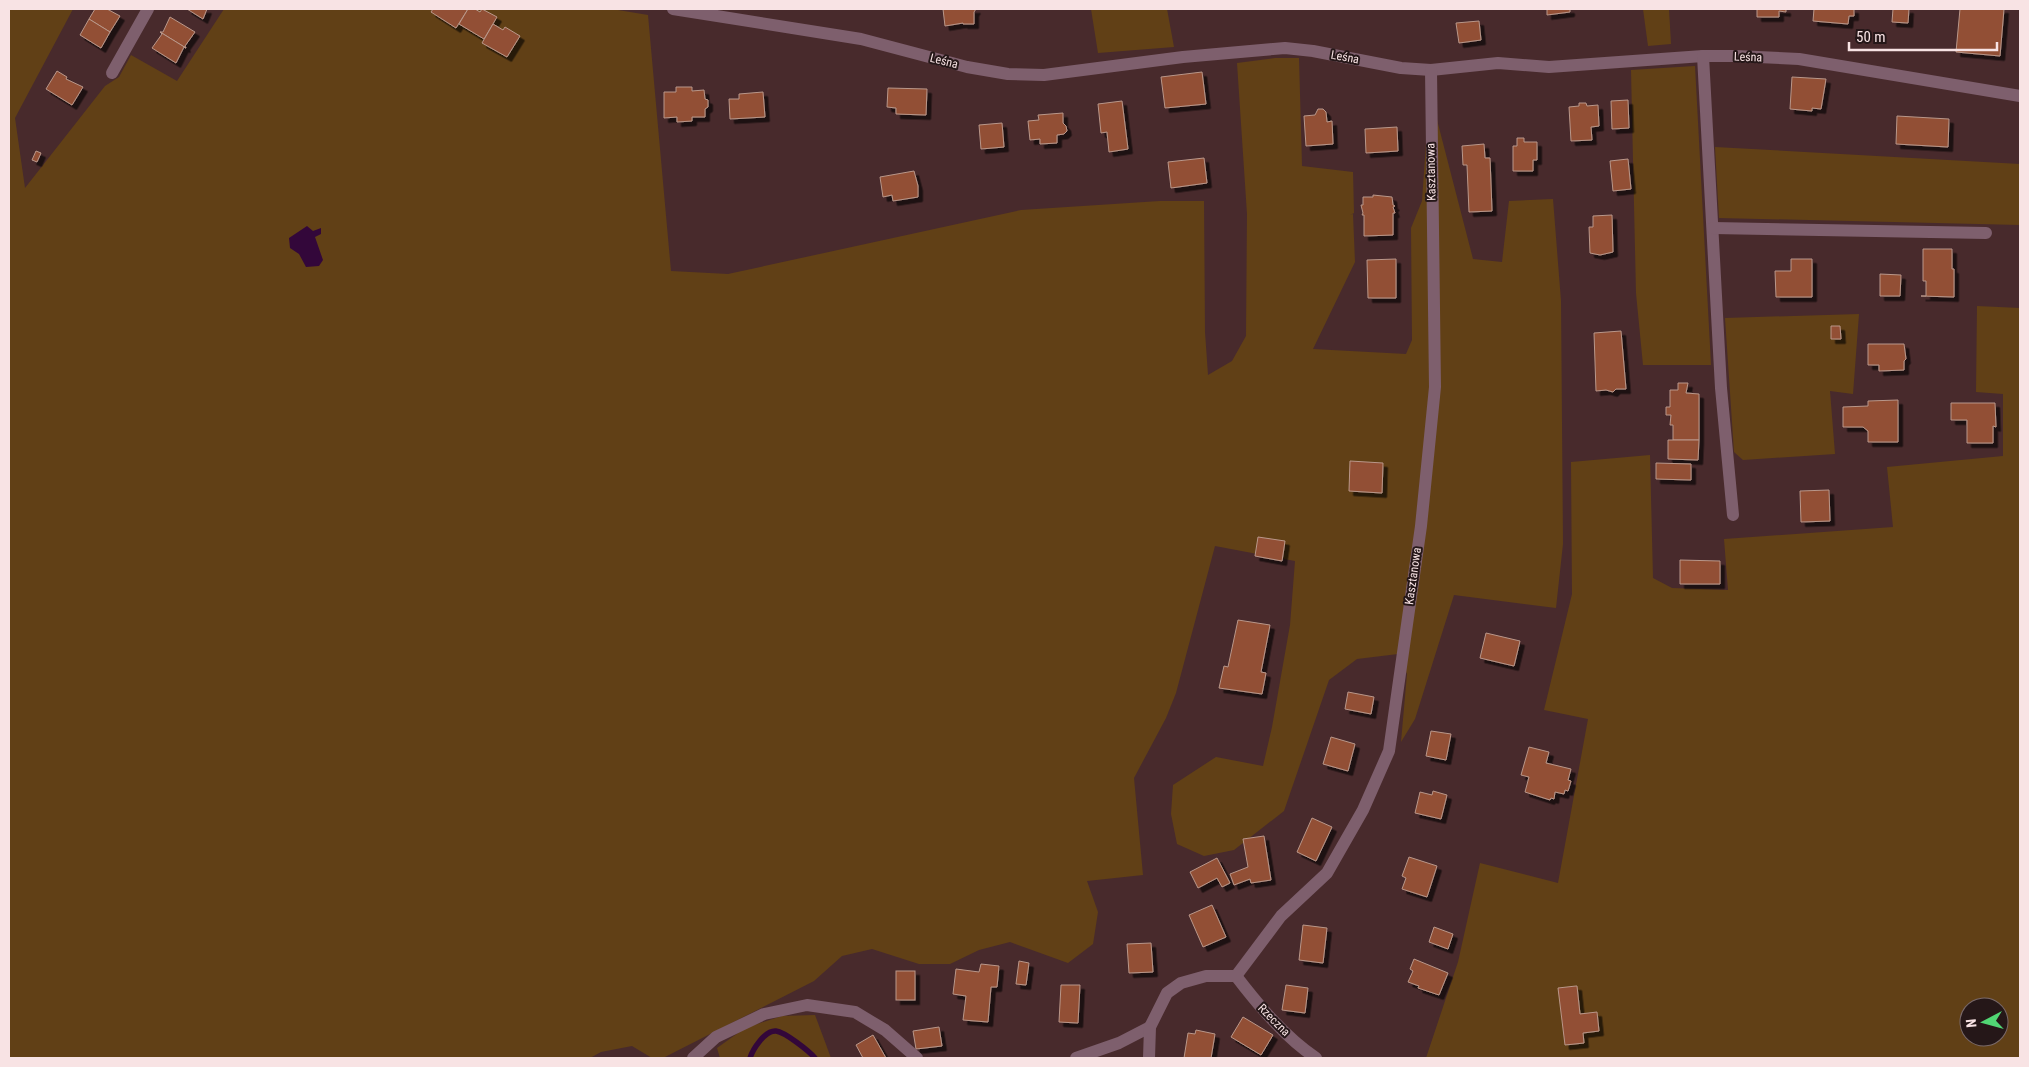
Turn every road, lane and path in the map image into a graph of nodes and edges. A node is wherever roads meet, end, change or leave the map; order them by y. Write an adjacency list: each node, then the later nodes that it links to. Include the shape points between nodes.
1 (148, 9): 5 (street)
2 (673, 9): 4 (street, Leśna, via 861,39 967,67 1008,74 1044,75 1285,48)
3 (1703, 56): 4 (street, Leśna, via 1548,67 1498,63); 6 (street, Leśna, via 1799,59); 7 (street)
4 (1430, 70): 10 (street, Kasztanowa, via 1435,388 1421,526 1389,751 1363,810 1327,873 1281,916)
5 (112, 73)
6 (2020, 96)
7 (1713, 228): 8 (street); 9 (street)
8 (1986, 233)
9 (1733, 514)
10 (1236, 976): 11 (street, via 1206,976 1182,983 1167,993); 16 (street, Rzeczna, via 1257,1003 1302,1049)
11 (1150, 1027): 14 (street, via 1119,1043); 15 (street)
12 (693, 1058): 13 (street, via 716,1037 764,1014 808,1005 855,1012 885,1030)
13 (917, 1058)
14 (1076, 1058)
15 (1149, 1058)
16 (1316, 1058)

